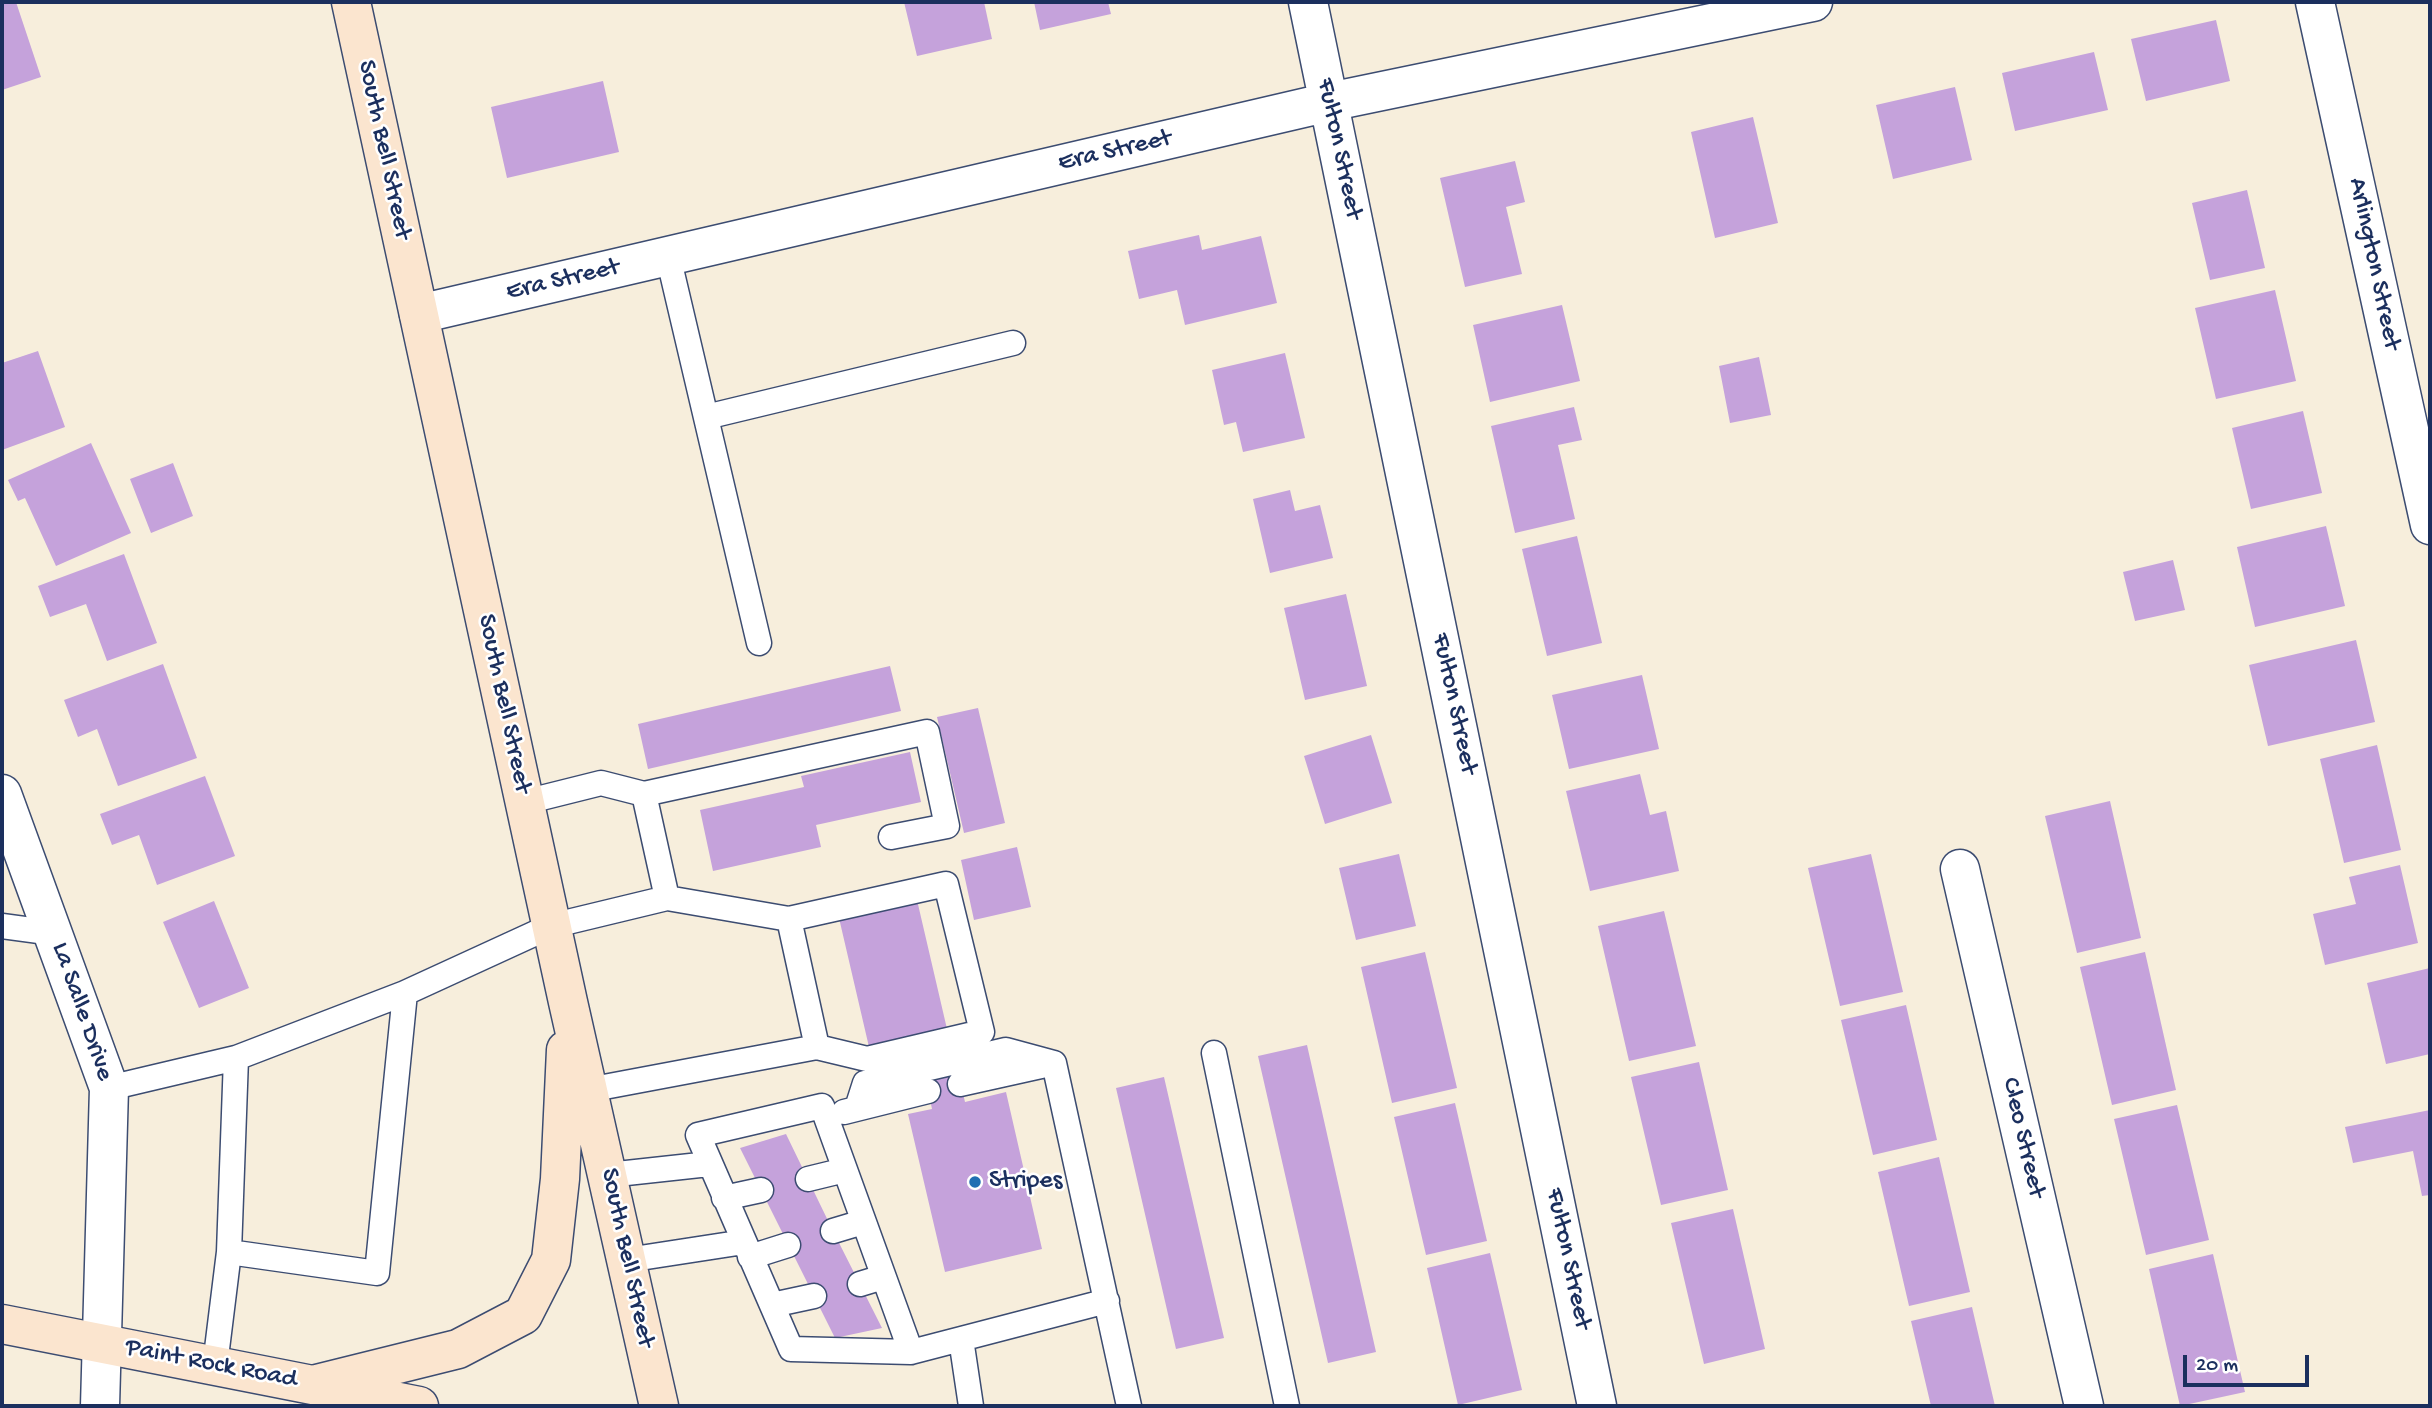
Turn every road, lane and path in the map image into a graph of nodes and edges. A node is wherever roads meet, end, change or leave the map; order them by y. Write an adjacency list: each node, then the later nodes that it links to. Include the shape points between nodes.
1 (351, 2): 7 (main road, South Bell Street)
2 (1308, 2): 5 (street, Fulton Street)
3 (1813, 2): 5 (street, Era Street)
4 (2315, 2): 10 (street, Arlington Street)
5 (1329, 102): 6 (street, Era Street); 63 (street, Fulton Street)
6 (668, 256): 7 (street, Era Street); 9 (lane)
7 (419, 314): 14 (main road, South Bell Street)
8 (1013, 343): 9 (lane)
9 (706, 416): 11 (lane)
10 (2430, 525)
11 (759, 643)
12 (2, 794): 21 (street, La Salle Drive)
13 (643, 794): 14 (lane, via 601,783); 15 (lane, via 927,732 947,826); 17 (lane)
14 (525, 803): 20 (main road, South Bell Street)
15 (891, 837)
16 (1960, 869): 64 (street, Cleo Street)
17 (667, 898): 18 (lane); 20 (lane)
18 (789, 919): 24 (lane); 24 (lane, via 946,884 982,1032 867,1059)
19 (2, 926): 21 (lane)
20 (551, 926): 22 (lane); 23 (main road, South Bell Street)
21 (54, 933): 29 (street, La Salle Drive)
22 (405, 993): 26 (lane); 44 (lane, via 377,1273)
23 (568, 1002): 30 (main road, South Bell Street); 56 (main road, via 560,1178 551,1261 523,1315 458,1349)
24 (817, 1047): 30 (lane)
25 (1214, 1053): 62 (lane)
26 (236, 1058): 29 (lane); 44 (lane)
27 (1054, 1063): 28 (lane); 32 (lane, via 1006,1050 865,1083); 49 (lane)
28 (960, 1084)
29 (109, 1088): 53 (street, La Salle Drive)
30 (588, 1090): 36 (main road, South Bell Street)
31 (928, 1091): 32 (lane)
32 (858, 1108): 33 (lane)
33 (825, 1117): 34 (lane, via 822,1106 698,1135); 35 (lane)
34 (709, 1164): 36 (lane); 39 (lane)
35 (845, 1170): 37 (lane); 40 (lane)
36 (608, 1175): 45 (main road, South Bell Street)
37 (808, 1179)
38 (761, 1191): 39 (lane)
39 (724, 1198): 43 (lane)
40 (863, 1222): 41 (lane); 46 (lane)
41 (833, 1231)
42 (788, 1245): 43 (lane)
43 (747, 1250): 45 (lane); 50 (lane)
44 (229, 1252): 55 (lane)
45 (626, 1260): 59 (main road, South Bell Street)
46 (883, 1277): 47 (lane); 54 (lane)
47 (860, 1284)
48 (814, 1296): 50 (lane)
49 (1107, 1301): 52 (lane); 61 (lane)
50 (772, 1305): 54 (lane, via 792,1349)
51 (2, 1324): 53 (main road, Paint Rock Road)
52 (961, 1339): 54 (lane); 60 (lane)
53 (100, 1344): 55 (main road, Paint Rock Road); 57 (street, La Salle Drive)
54 (911, 1352)
55 (215, 1365): 56 (main road, Paint Rock Road)
56 (327, 1396): 58 (main road, Paint Rock Road)
57 (100, 1406)
58 (419, 1406)
59 (659, 1406)
60 (971, 1406)
61 (1129, 1406)
62 (1287, 1406)
63 (1597, 1406)
64 (2084, 1406)

